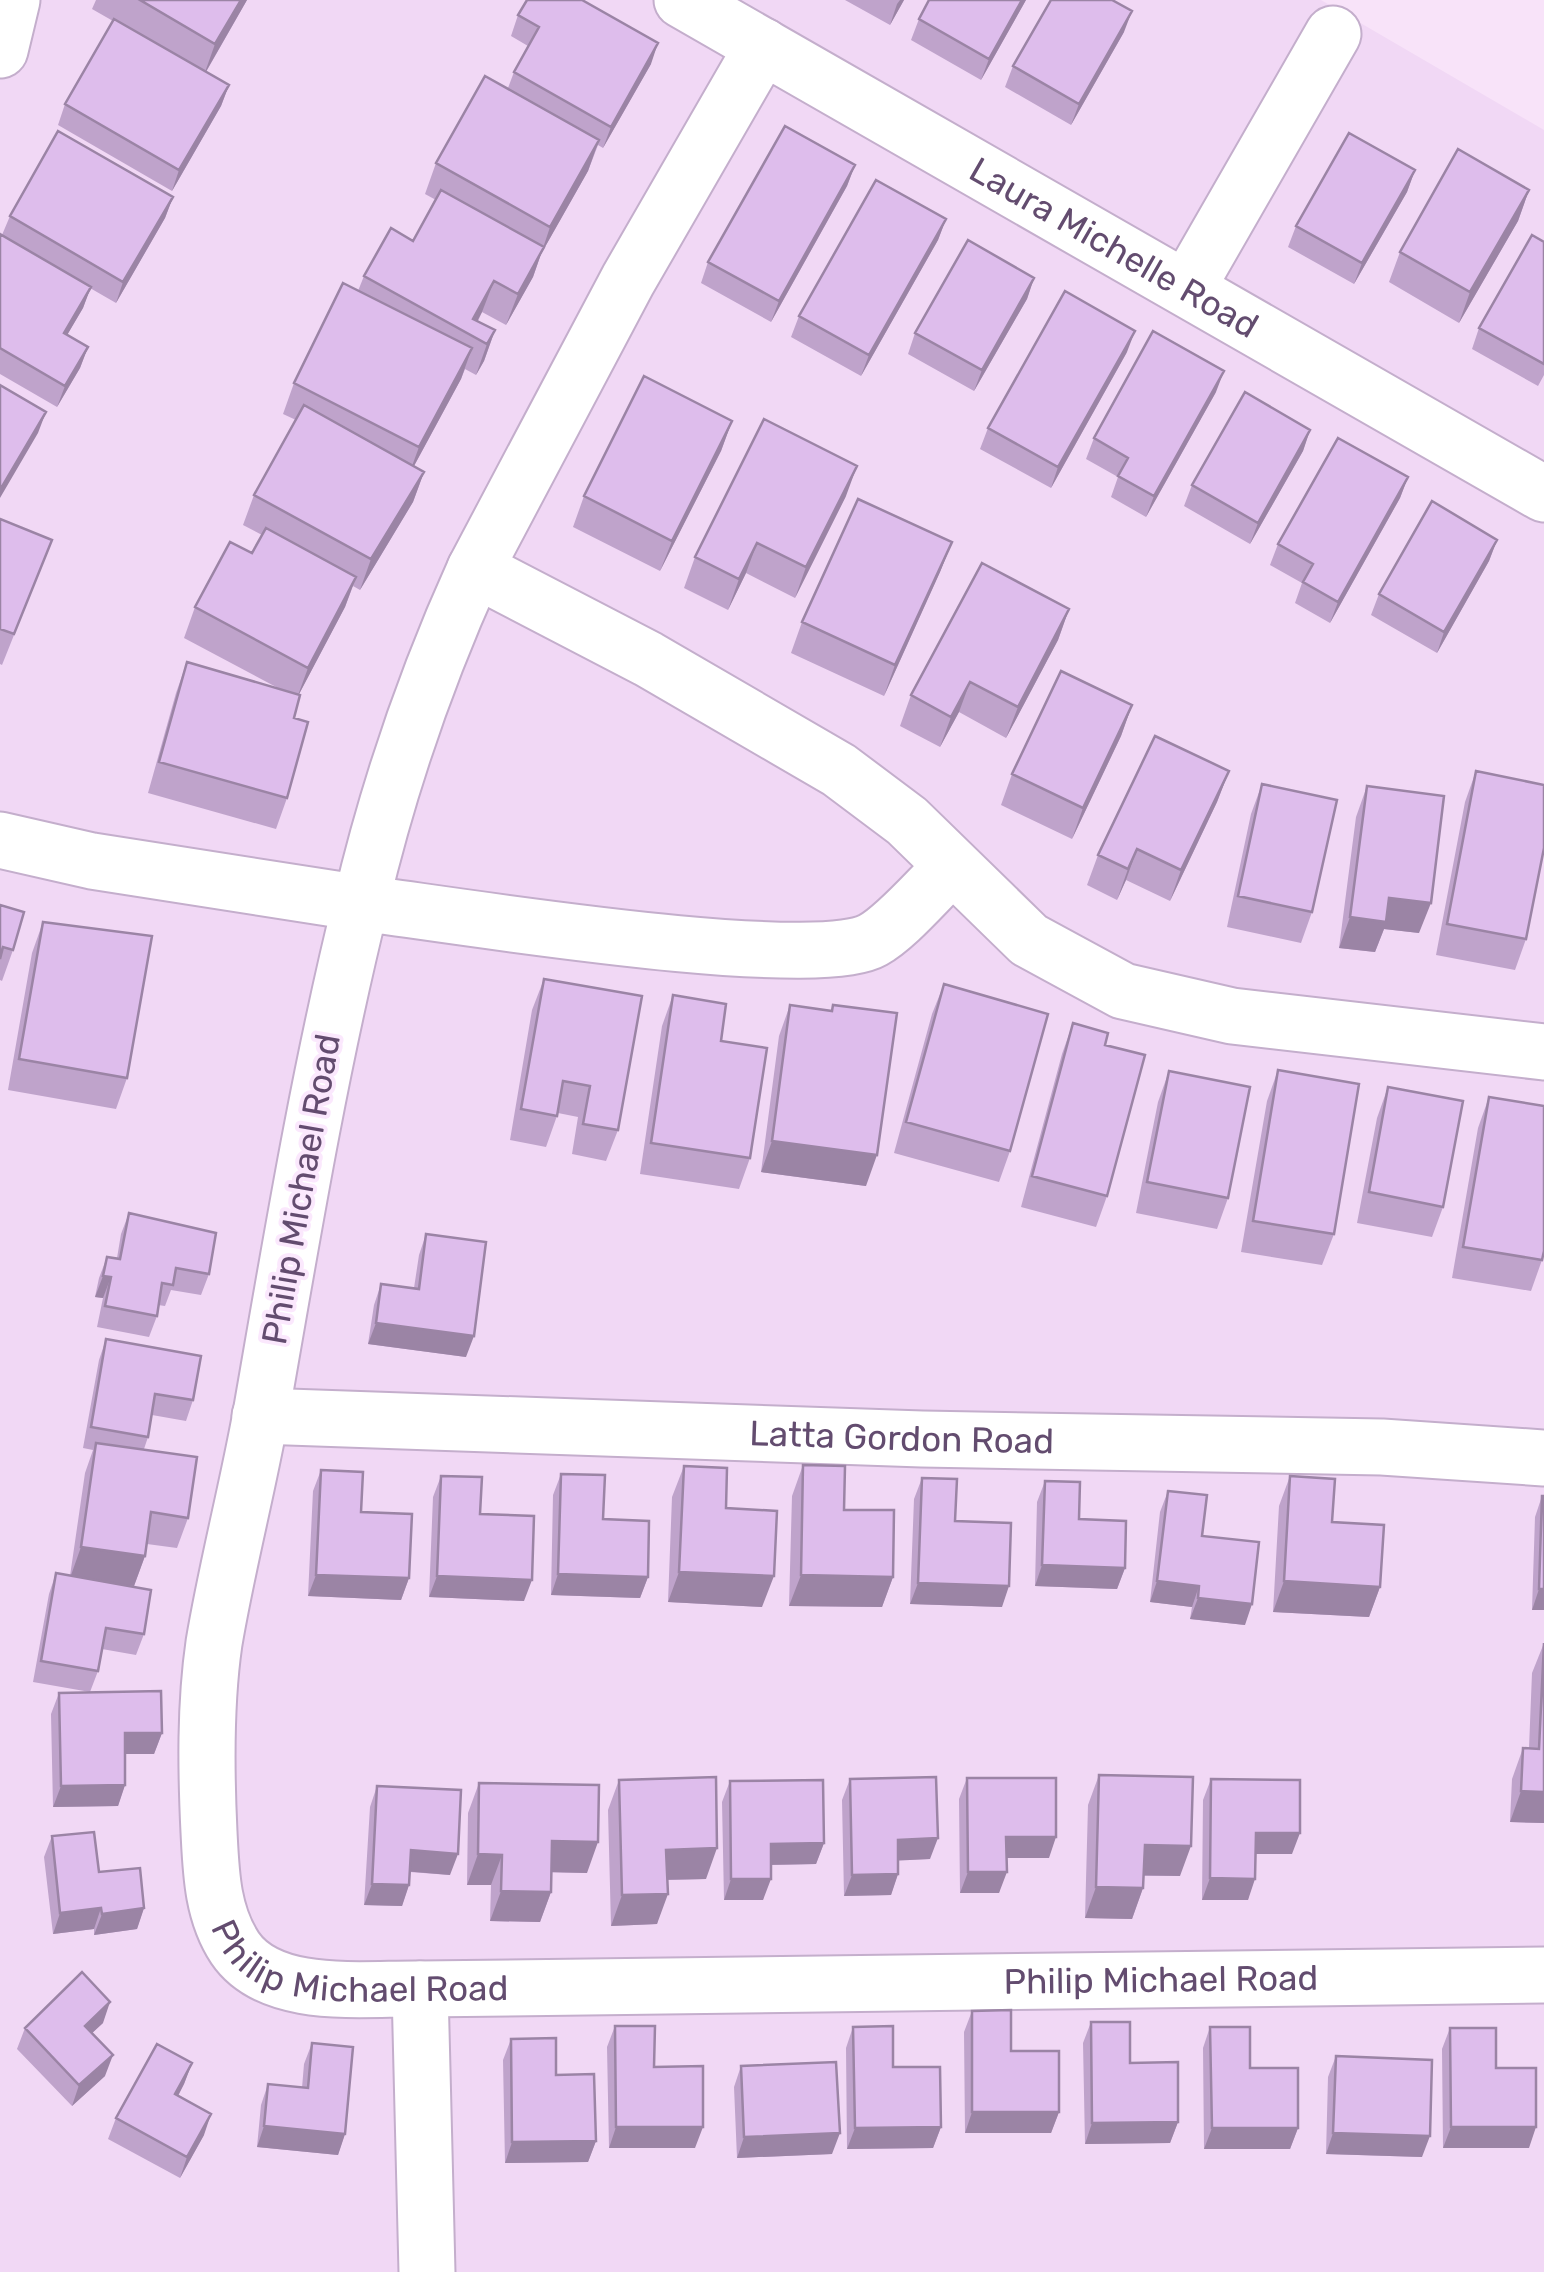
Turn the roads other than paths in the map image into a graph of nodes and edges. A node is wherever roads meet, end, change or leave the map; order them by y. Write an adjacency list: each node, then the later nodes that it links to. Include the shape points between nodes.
1 (12, 0): 5 (street)
2 (682, 0): 4 (street, Laura Michelle Road)
3 (1333, 34): 6 (street)
4 (763, 46): 6 (street, Laura Michelle Road); 8 (street, Philip Michael Road, via 628,280)
5 (0, 50)
6 (1187, 288): 7 (street, Laura Michelle Road)
7 (1544, 494)
8 (475, 570): 10 (street, via 648,659 838,770 907,821); 11 (street, Philip Michael Road, via 386,800)
9 (0, 840): 11 (street)
10 (951, 868): 11 (street, via 872,941 817,953); 12 (street, via 1029,940 1124,991 1232,1016)
11 (361, 903): 13 (street, Philip Michael Road, via 320,1070)
12 (1544, 1052)
13 (260, 1416): 14 (street, Latta Gordon Road, via 922,1439 1382,1446); 16 (street, Philip Michael Road, via 209,1690 210,1845 220,1920 237,1951 261,1971 290,1982)
14 (1544, 1458)
15 (1544, 1975): 16 (street, Philip Michael Road)
16 (420, 1989): 17 (street)
17 (427, 2272)

